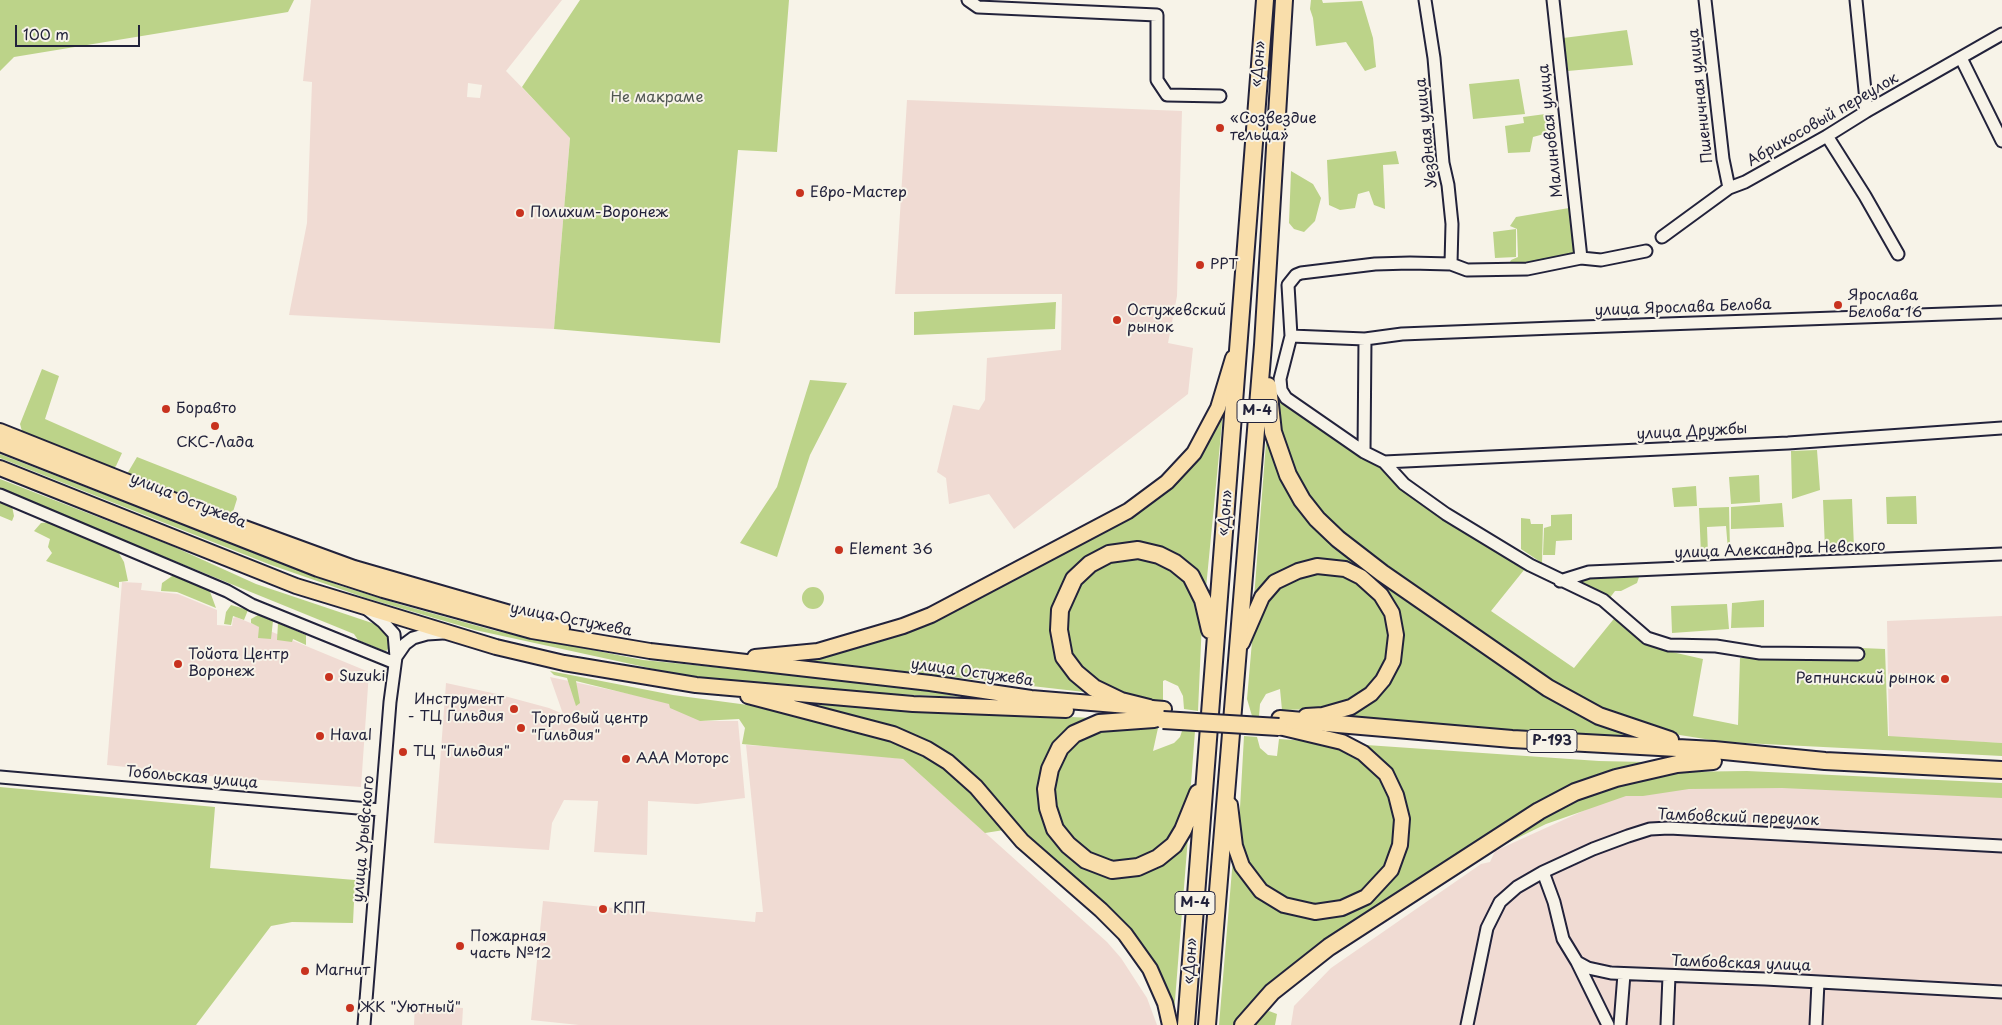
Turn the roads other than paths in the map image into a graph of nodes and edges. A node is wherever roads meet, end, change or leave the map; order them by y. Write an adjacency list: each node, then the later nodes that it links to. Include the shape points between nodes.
1 (968, 0): 10 (street, via 978,7 1158,15 1157,80 1167,95)
2 (1264, 0): 21 (highway, «Дон» / М-4)
3 (1284, 0): 24 (highway, «Дон» / М-4)
4 (1425, 0): 19 (street, Уездная улица, via 1452,224)
5 (1553, 0): 18 (street, Малиновая улица)
6 (1705, 0): 14 (street, Пшеничная улица)
7 (1856, 0): 11 (street)
8 (2002, 34): 9 (street, Абрикосовый переулок)
9 (1961, 58): 11 (street, Абрикосовый переулок); 13 (street)
10 (1220, 96)
11 (1867, 111): 12 (street, Абрикосовый переулок)
12 (1827, 136): 14 (street, Абрикосовый переулок); 17 (street)
13 (2002, 141)
14 (1729, 188): 15 (street, Абрикосовый переулок)
15 (1662, 237)
16 (1646, 251): 18 (street, via 1601,260)
17 (1898, 254)
18 (1581, 258): 19 (street, via 1527,270 1467,270)
19 (1451, 264): 22 (street, via 1375,264 1296,275 1288,285)
20 (2002, 312): 23 (street, улица Ярослава Белова, via 1402,334)
21 (1240, 332): 38 (highway, «Дон» / М-4); 39 (main road, via 1218,408 1202,442 1167,482 1128,511 953,604 903,626 818,651)
22 (1291, 336): 23 (street, улица Ярослава Белова); 28 (street, via 1281,373 1281,390 1286,398)
23 (1365, 339): 28 (street)
24 (1263, 345): 40 (highway, «Дон» / М-4); 45 (highway, via 1270,413 1282,462 1302,500 1338,539 1510,663 1575,704 1642,732)
25 (2002, 428): 29 (street, улица Дружбы, via 1797,442)
26 (0, 431): 36 (main road, via 354,568)
27 (0, 444): 36 (main road, улица Остужева, via 229,535 383,590 532,631)
28 (1364, 452): 29 (street)
29 (1384, 462): 33 (street, via 1394,476 1432,504)
30 (0, 468): 34 (main road, улица Остужева, via 296,586)
31 (0, 495): 41 (street, via 227,591 252,605)
32 (2002, 554): 33 (street, улица Александра Невского, via 1589,572)
33 (1560, 581): 37 (street, via 1603,600 1638,633 1669,645 1716,646 1766,654)
34 (365, 609): 35 (main road, улица Остужева); 41 (street, улица Урывского, via 391,630)
35 (450, 633): 41 (street, via 413,638 405,644); 42 (main road, улица Остужева, via 564,663)
36 (650, 651): 39 (main road, улица Остужева)
37 (1858, 654)
38 (1213, 655): 43 (highway, via 1198,588 1184,569 1159,555 1138,550 1109,554 1090,564 1074,579 1062,601 1059,630 1064,656 1076,673 1094,688); 48 (highway, «Дон» / М-4)
39 (717, 658): 43 (main road, улица Остужева)
40 (1238, 658): 44 (main road, via 1251,618 1262,597 1275,582 1298,571 1317,566 1345,569 1368,582 1387,603 1395,624 1396,646 1390,668 1378,687 1358,704 1345,710); 49 (highway, «Дон» / М-4)
41 (396, 660): 50 (street, улица Урывского)
42 (696, 685): 43 (main road, улица Остужева, via 837,698); 59 (main road, via 878,729 915,743 948,762 976,787 1022,841 1125,934 1150,969 1165,1003)
43 (1158, 714): 44 (highway, Р-193); 48 (highway, via 1099,723 1074,734 1060,748 1050,769 1046,789 1051,818 1060,836 1086,860 1112,870 1150,863 1167,852 1179,838)
44 (1279, 723): 45 (highway, Р-193); 49 (main road, via 1342,742 1363,753 1386,774 1401,811 1402,828 1394,862 1381,883 1360,900 1324,911 1294,909 1268,896 1248,877 1237,857)
45 (1714, 755): 46 (highway, Р-193); 62 (highway, via 1616,778 1575,792 1532,815 1329,947 1272,992)
46 (2002, 770)
47 (0, 777): 50 (street, Тобольская улица)
48 (1203, 782): 60 (highway, «Дон» / М-4)
49 (1228, 782): 61 (highway, «Дон» / М-4)
50 (381, 810): 58 (street, улица Урывского)
51 (2002, 846): 52 (street, Тамбовский переулок, via 1669,828 1628,836)
52 (1544, 872): 53 (street, via 1563,939); 63 (street, Тамбовский переулок, via 1512,890 1492,913)
53 (1577, 962): 54 (street, Тамбовская улица); 64 (street)
54 (1624, 974): 55 (street, Тамбовская улица); 65 (street)
55 (1669, 976): 56 (street, Тамбовская улица); 66 (street)
56 (1818, 982): 57 (street, Тамбовская улица); 67 (street)
57 (2002, 992)
58 (364, 1025)
59 (1170, 1025)
60 (1186, 1025)
61 (1208, 1025)
62 (1243, 1025)
63 (1467, 1025)
64 (1608, 1025)
65 (1620, 1025)
66 (1667, 1025)
67 (1816, 1025)

